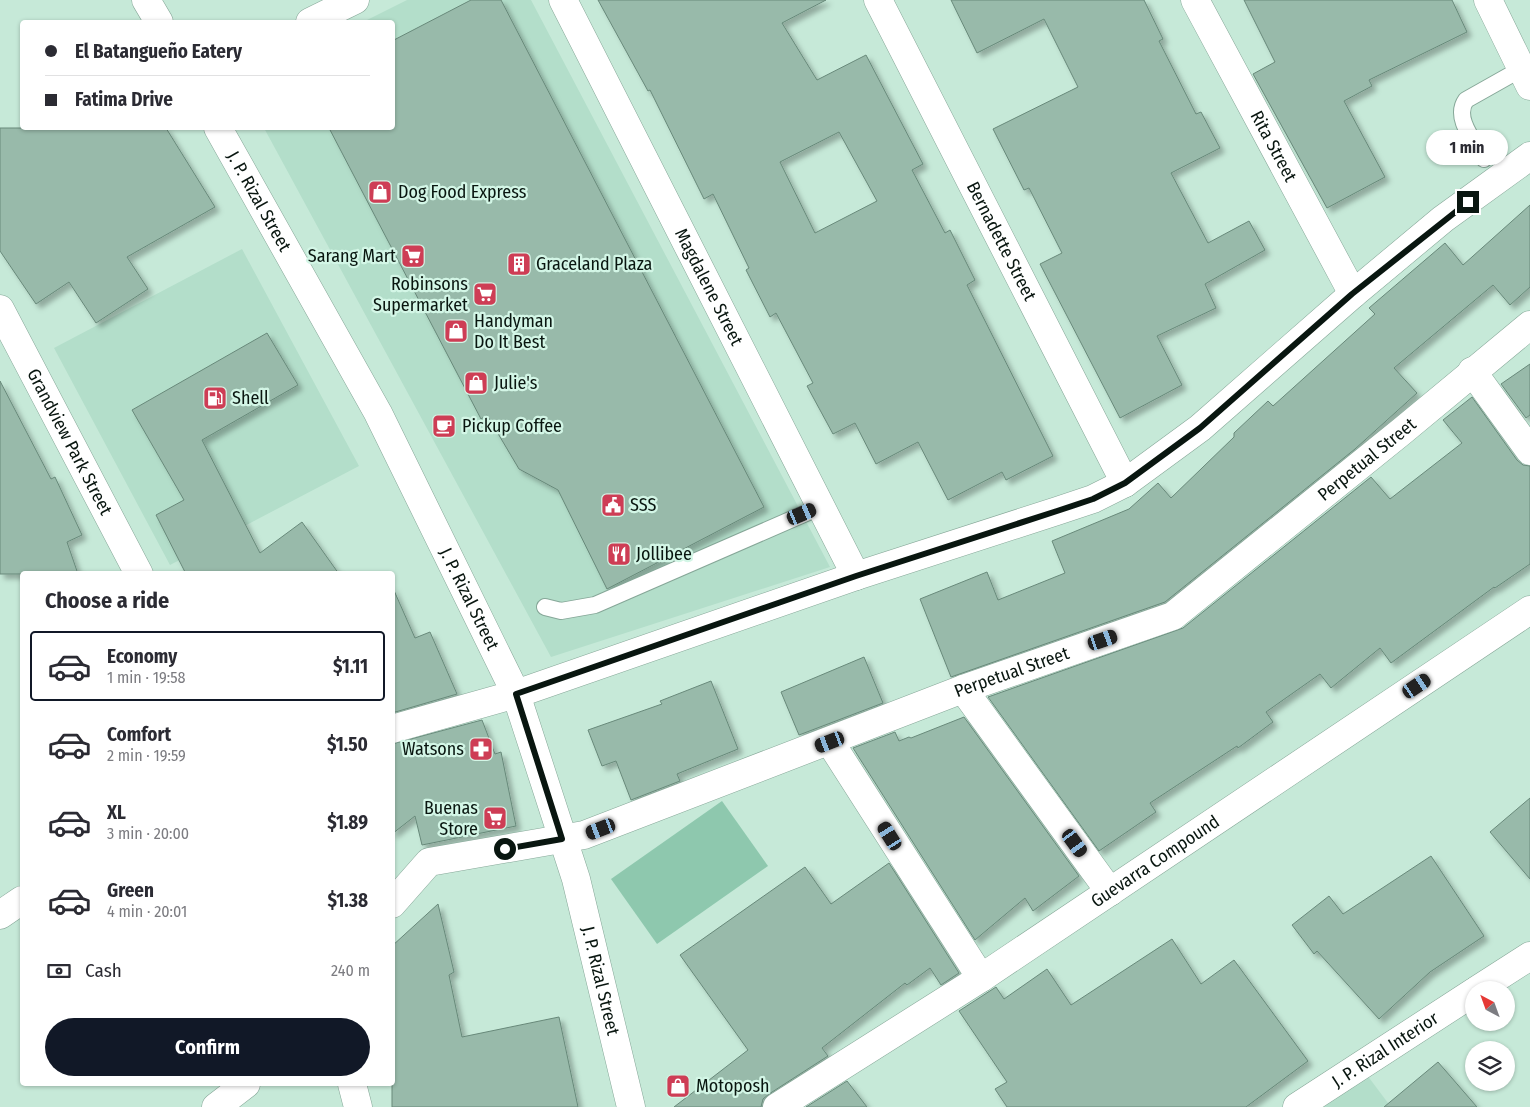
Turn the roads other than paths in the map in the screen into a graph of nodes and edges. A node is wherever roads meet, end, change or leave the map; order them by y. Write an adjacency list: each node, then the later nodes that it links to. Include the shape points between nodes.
1 (146, 0): 7 (street)
2 (356, 0): 8 (street)
3 (563, 0): 19 (street, Magdalene Street)
4 (878, 0): 18 (street, Bernadette Street)
5 (1195, 0): 13 (street, Rita Street)
6 (1488, 0): 9 (street)
7 (158, 20)
8 (314, 20)
9 (1526, 77): 12 (lane, via 1466,100 1462,107 1462,119)
10 (219, 130): 25 (street, J. P. Rizal Street, via 378,413)
11 (1530, 156): 13 (street, via 1443,220)
12 (1484, 158)
13 (1352, 294): 18 (street, via 1200,428)
14 (0, 309): 20 (street, Grandview Park Street)
15 (1530, 325): 16 (street, Perpetual Street)
16 (1472, 371): 17 (street); 24 (street, Perpetual Street, via 1172,616)
17 (1530, 452)
18 (1125, 483): 21 (street, via 1093,499)
19 (820, 507): 21 (street, Magdalene Street); 22 (lane, via 595,605 561,611)
20 (137, 571)
21 (856, 576): 25 (street)
22 (545, 607)
23 (1530, 610): 29 (street, Guevarra Compound)
24 (963, 689): 27 (street, Perpetual Street); 29 (street)
25 (516, 694): 26 (street); 28 (street, J. P. Rizal Street)
26 (395, 727)
27 (830, 742): 28 (street, Perpetual Street, via 584,836); 34 (street)
28 (562, 839): 31 (street, Perpetual Street, via 429,862); 41 (street, J. P. Rizal Street, via 576,879)
29 (1110, 892): 34 (street, Guevarra Compound)
30 (20, 901): 32 (street)
31 (395, 901)
32 (0, 915)
33 (1530, 956): 35 (street, J. P. Rizal Interior)
34 (981, 978): 42 (street, Guevarra Compound)
35 (1491, 981)
36 (1465, 997): 43 (street, J. P. Rizal Interior)
37 (243, 1086): 39 (street)
38 (353, 1086): 40 (street)
39 (216, 1107)
40 (358, 1107)
41 (631, 1107)
42 (777, 1107)
43 (1296, 1107)

